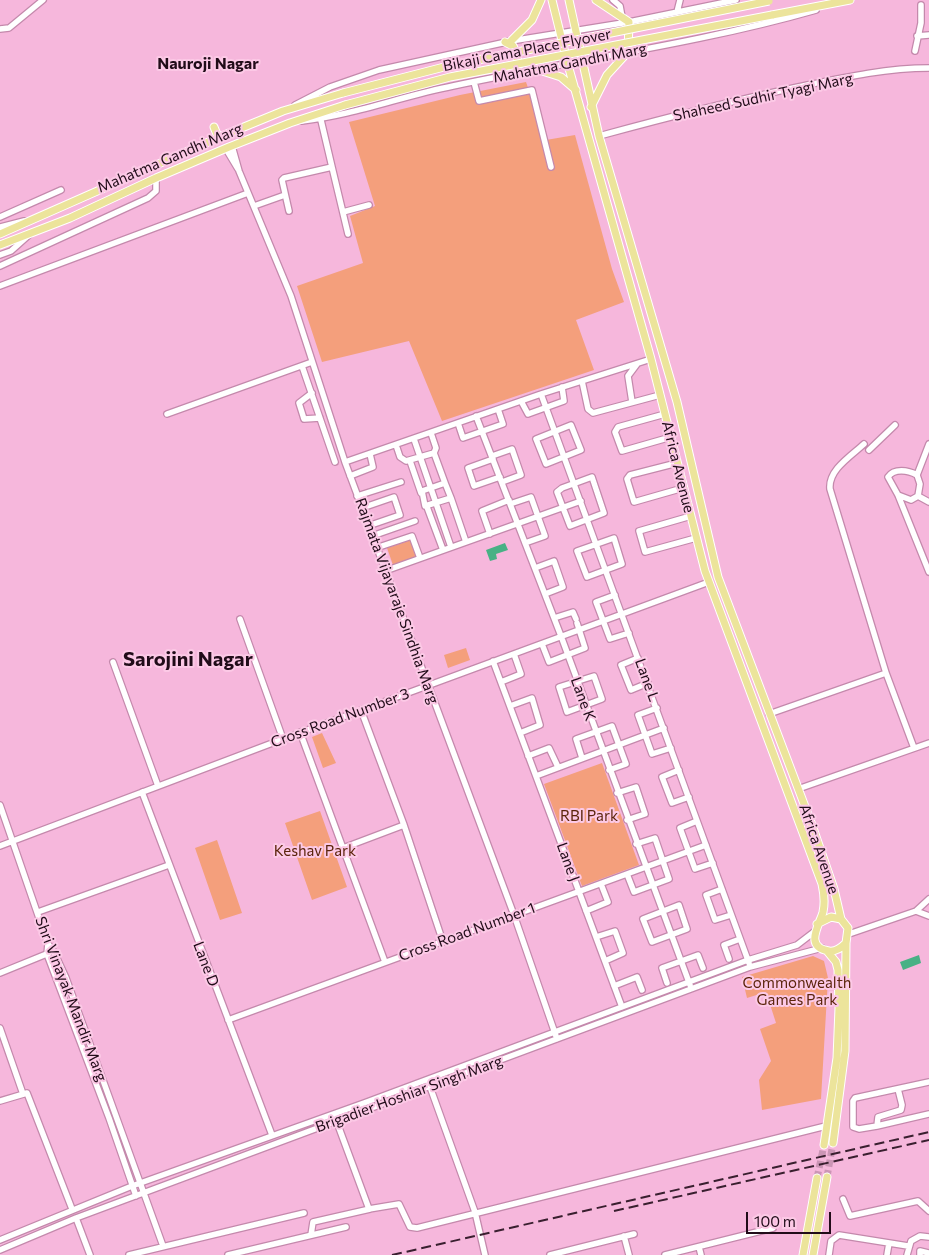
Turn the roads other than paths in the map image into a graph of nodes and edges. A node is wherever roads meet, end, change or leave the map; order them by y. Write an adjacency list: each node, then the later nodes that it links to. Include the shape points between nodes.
1 (44, 0): 15 (street, via 9,28)
2 (541, 0): 20 (main road, via 532,20)
3 (552, 0): 17 (main road, Africa Avenue)
4 (569, 0): 16 (main road)
5 (596, 0): 13 (main road)
6 (613, 0): 13 (street, via 620,6)
7 (680, 0): 12 (street)
8 (736, 0): 12 (street, Mahatma Gandhi Marg)
9 (771, 0): 31 (main road, Bikaji Cama Place Flyover, bridge, via 448,66)
10 (848, 0): 22 (street, Mahatma Gandhi Marg, via 777,21); 32 (main road, Bikaji Cama Place Flyover, bridge, via 450,77 345,105)
11 (921, 4): 19 (street)
12 (677, 12): 14 (street, Mahatma Gandhi Marg)
13 (622, 17): 14 (main road)
14 (629, 22): 16 (street, Mahatma Gandhi Marg); 22 (main road)
15 (0, 29)
16 (575, 30): 17 (street, Mahatma Gandhi Marg); 23 (main road, Africa Avenue)
17 (561, 34): 20 (street, Mahatma Gandhi Marg); 24 (main road, Africa Avenue)
18 (929, 35): 19 (street)
19 (917, 36): 21 (street)
20 (508, 41): 27 (main road, via 514,46 518,62 518,69); 31 (street, Mahatma Gandhi Marg, via 379,70 330,88)
21 (915, 51)
22 (628, 52): 23 (street, Mahatma Gandhi Marg); 30 (main road, via 607,75)
23 (581, 62): 24 (street, Mahatma Gandhi Marg); 30 (main road, Africa Avenue)
24 (568, 65): 26 (street, Mahatma Gandhi Marg); 29 (main road, Africa Avenue)
25 (929, 68): 34 (street, Shaheed Sudhir Tyagi Marg, via 886,71 810,84)
26 (539, 70): 27 (street, Mahatma Gandhi Marg); 29 (main road, via 561,77)
27 (508, 76): 28 (street, Mahatma Gandhi Marg)
28 (474, 82): 32 (street, Mahatma Gandhi Marg); 38 (street, via 479,101 532,90)
29 (576, 91): 57 (main road, Africa Avenue)
30 (591, 107): 34 (main road, Africa Avenue)
31 (283, 111): 35 (main road, Mahatma Gandhi Marg)
32 (321, 116): 36 (main road, Mahatma Gandhi Marg, via 290,123); 37 (street)
33 (214, 127): 35 (main road)
34 (599, 136): 159 (main road, Africa Avenue, via 677,402 718,577)
35 (218, 137): 48 (main road, Mahatma Gandhi Marg)
36 (229, 147): 39 (main road, Mahatma Gandhi Marg); 41 (street, Rajmata Vijayaraje Sindhia Marg)
37 (332, 167): 42 (street, via 285,177 282,180); 46 (street)
38 (551, 167)
39 (156, 178): 50 (main road, Mahatma Gandhi Marg); 55 (street, via 156,190 148,198)
40 (61, 190): 47 (street)
41 (248, 193): 44 (street, Rajmata Vijayaraje Sindhia Marg); 56 (street)
42 (285, 196): 44 (street); 45 (street)
43 (368, 205): 46 (street)
44 (254, 206): 58 (street, Rajmata Vijayaraje Sindhia Marg, via 291,296)
45 (289, 211)
46 (343, 212): 52 (street)
47 (0, 217)
48 (31, 219): 49 (street); 51 (main road, Mahatma Gandhi Marg)
49 (0, 227)
50 (34, 232): 53 (main road); 54 (street, Mahatma Gandhi Marg, via 11,251)
51 (0, 234)
52 (348, 234)
53 (0, 245)
54 (0, 255)
55 (0, 266)
56 (0, 286)
57 (651, 359): 59 (street); 65 (main road, Africa Avenue)
58 (312, 362): 60 (street); 92 (street, Rajmata Vijayaraje Sindhia Marg)
59 (637, 364): 61 (street); 67 (street, via 628,376)
60 (302, 366): 63 (street); 70 (street)
61 (582, 381): 62 (street); 67 (street, via 590,412)
62 (562, 387): 64 (street); 69 (street, via 564,401)
63 (312, 393): 73 (street); 73 (street, via 299,403 304,419)
64 (541, 394): 66 (street); 69 (street, Lane L)
65 (660, 395): 67 (street); 71 (main road, Africa Avenue)
66 (522, 401): 68 (street); 69 (street, via 528,414)
67 (632, 402)
68 (498, 409): 72 (street); 78 (street, via 503,424)
69 (547, 409): 76 (street, Lane L)
70 (166, 414)
71 (665, 414): 79 (main road, Africa Avenue); 79 (street, via 618,427 615,432 622,451)
72 (476, 416): 74 (street); 78 (street, Lane K)
73 (320, 418): 91 (street)
74 (458, 423): 77 (street); 78 (street, via 463,438)
75 (896, 425): 84 (street)
76 (555, 430): 88 (street, Lane L); 88 (street, via 573,426 581,450); 88 (street, via 538,437 537,442 546,464)
77 (431, 432): 80 (street); 85 (street, via 436,448)
78 (482, 432): 89 (street, Lane K)
79 (671, 437): 93 (main road, Africa Avenue)
80 (414, 438): 83 (street); 87 (street)
81 (864, 444): 150 (street, via 829,481)
82 (929, 444): 94 (street)
83 (396, 445): 86 (street); 90 (street, via 402,459)
84 (869, 450)
85 (434, 453): 87 (street); 98 (street)
86 (370, 454): 92 (street); 95 (street, via 373,467)
87 (420, 457): 90 (street); 100 (street)
88 (565, 457): 99 (street, Lane L)
89 (492, 458): 96 (street, Lane K); 96 (street, via 512,450 521,475); 96 (street, via 468,468 474,486)
90 (410, 461): 102 (street)
91 (335, 462)
92 (345, 462): 95 (street, Rajmata Vijayaraje Sindhia Marg)
93 (678, 463): 101 (main road, Africa Avenue); 101 (street, via 627,479 634,502)
94 (917, 475): 104 (street, via 902,471 889,474 888,480); 105 (street, via 920,484)
95 (350, 476): 103 (street, Rajmata Vijayaraje Sindhia Marg)
96 (501, 480): 108 (street, Lane K)
97 (401, 482): 103 (street)
98 (445, 483): 100 (street); 106 (street)
99 (574, 484): 107 (street, Lane L); 113 (street, via 556,492); 116 (street, via 593,478 604,513)
100 (430, 488): 102 (street); 110 (street)
101 (684, 488): 114 (main road, Africa Avenue)
102 (421, 493): 111 (street)
103 (358, 496): 112 (street, Rajmata Vijayaraje Sindhia Marg)
104 (898, 496): 105 (street, via 911,500); 133 (street)
105 (918, 496): 109 (street)
106 (450, 498): 110 (street); 123 (street)
107 (581, 501): 113 (street); 116 (street, Lane L)
108 (510, 502): 115 (street, via 530,496); 118 (street, Lane K); 120 (street, via 482,511)
109 (929, 502)
110 (435, 504): 111 (street); 126 (street)
111 (427, 507): 128 (street)
112 (362, 508): 119 (street, Rajmata Vijayaraje Sindhia Marg); 119 (street, via 394,497 400,515)
113 (563, 508): 115 (street); 116 (street, via 569,526)
114 (691, 516): 122 (main road, Africa Avenue); 122 (street, via 639,531 645,552)
115 (538, 517): 118 (street); 124 (street, via 545,536)
116 (588, 520): 125 (street, Lane L)
117 (415, 521): 121 (street)
118 (518, 524): 120 (street); 124 (street, Lane K)
119 (368, 526): 121 (street, Rajmata Vijayaraje Sindhia Marg)
120 (490, 534): 123 (street)
121 (372, 536): 127 (street, Rajmata Vijayaraje Sindhia Marg)
122 (696, 538): 134 (main road, Africa Avenue)
123 (466, 542): 126 (street)
124 (525, 543): 130 (street, Lane K)
125 (596, 544): 131 (street, Lane L); 131 (street, via 614,538 622,564); 131 (street, via 577,551 587,577)
126 (451, 547): 128 (street)
127 (376, 548): 129 (street, via 412,536); 132 (street, Rajmata Vijayaraje Sindhia Marg)
128 (442, 550): 129 (street)
129 (420, 558): 132 (street)
130 (535, 568): 135 (street, Lane K); 135 (street, via 554,561 563,587)
131 (606, 570): 136 (street, Lane L)
132 (385, 571): 154 (street, Rajmata Vijayaraje Sindhia Marg)
133 (929, 572)
134 (709, 582): 137 (street, Cross Road Number 3); 210 (main road, Africa Avenue, via 822,884 824,908)
135 (545, 594): 138 (street, Lane K)
136 (615, 596): 137 (street, Lane L); 140 (street, via 596,602)
137 (622, 614): 140 (street, Cross Road Number 3); 142 (street, Lane L)
138 (554, 618): 141 (street, via 573,612); 143 (street, Lane K)
139 (240, 619): 165 (street)
140 (603, 621): 141 (street, Cross Road Number 3); 142 (street, via 610,639)
141 (579, 630): 143 (street, Cross Road Number 3); 146 (street, via 585,648)
142 (629, 633): 147 (street, Lane L)
143 (561, 636): 144 (street, Cross Road Number 3); 146 (street, Lane K)
144 (542, 644): 145 (street, Cross Road Number 3); 146 (street, via 549,662)
145 (514, 654): 149 (street, Cross Road Number 3); 152 (street, via 522,674)
146 (568, 655): 151 (street, Lane K)
147 (638, 658): 153 (street, Lane L); 153 (street, via 621,665 631,690)
148 (113, 662): 177 (street)
149 (493, 662): 152 (street, Lane J); 154 (street, Cross Road Number 3)
150 (886, 673): 159 (street); 169 (street)
151 (577, 681): 156 (street, Lane K); 156 (street, via 594,676 597,684 602,699); 156 (street, via 559,687 567,712)
152 (501, 682): 155 (street, Lane J)
153 (648, 683): 157 (street, Lane L)
154 (428, 685): 158 (street, Cross Road Number 3); 206 (street, Rajmata Vijayaraje Sindhia Marg)
155 (510, 706): 163 (street, Lane J); 163 (street, via 532,698 540,725)
156 (586, 706): 162 (street, Lane K)
157 (657, 708): 160 (street, Lane L); 164 (street, via 638,716)
158 (361, 710): 161 (street, Cross Road Number 3); 185 (street)
159 (769, 714): 178 (main road, Africa Avenue)
160 (664, 728): 164 (street); 168 (street, Lane L)
161 (300, 732): 165 (street, Cross Road Number 3); 190 (street)
162 (595, 732): 167 (street, via 612,726); 170 (street, Lane K); 172 (street, via 576,740)
163 (520, 733): 171 (street, Lane J)
164 (645, 734): 167 (street); 168 (street, via 652,754)
165 (283, 739): 177 (street, Cross Road Number 3)
166 (929, 743): 169 (street)
167 (619, 744): 170 (street); 174 (street, via 626,764)
168 (671, 748): 175 (street, Lane L)
169 (914, 748): 178 (street)
170 (602, 750): 172 (street); 174 (street, Lane K)
171 (528, 756): 173 (street, via 549,748); 176 (street, Lane J)
172 (582, 758): 173 (street)
173 (558, 767): 176 (street)
174 (609, 770): 180 (street, Lane K)
175 (679, 770): 181 (street, Lane L); 181 (street, via 662,777 672,803)
176 (536, 776): 200 (street, Lane J)
177 (158, 786): 179 (street, Cross Road Number 3)
178 (798, 789): 209 (main road, Africa Avenue, via 834,889)
179 (142, 792): 186 (street, Cross Road Number 3); 194 (street, Lane D)
180 (617, 793): 183 (street, Lane K); 183 (street, via 636,787 645,814)
181 (689, 798): 184 (street, Lane L)
182 (0, 805): 186 (street, Shri Vinayak Mandir Marg)
183 (627, 820): 187 (street, Lane K)
184 (697, 821): 188 (street, Lane L); 191 (street, via 680,828)
185 (404, 825): 190 (street); 216 (street)
186 (13, 841): 189 (street, Cross Road Number 3); 205 (street, Shri Vinayak Mandir Marg)
187 (636, 844): 192 (street, via 655,838); 195 (street, Lane K)
188 (706, 845): 191 (street, Cross Road Number 1); 193 (street, Lane L)
189 (0, 846)
190 (344, 848): 226 (street)
191 (689, 851): 192 (street, Cross Road Number 1); 193 (street, via 696,869)
192 (663, 861): 195 (street, Cross Road Number 1); 198 (street, via 669,879)
193 (713, 863): 199 (street, Lane L)
194 (169, 865): 205 (street); 236 (street, Lane D)
195 (645, 868): 196 (street, Cross Road Number 1); 198 (street, Lane K)
196 (627, 874): 197 (street, Cross Road Number 1); 198 (street, via 634,892)
197 (601, 884): 200 (street, Cross Road Number 1); 202 (street, via 608,902)
198 (652, 886): 203 (street, Lane K)
199 (722, 889): 207 (street, Lane L); 207 (street, via 706,895 715,920)
200 (579, 892): 202 (street, Lane J); 206 (street, Cross Road Number 1)
201 (929, 900): 204 (street)
202 (586, 911): 214 (street, Lane J)
203 (661, 911): 212 (street, Lane K); 212 (street, via 679,905 687,929); 212 (street, via 643,919 652,942)
204 (916, 911): 208 (street); 213 (street)
205 (38, 912): 218 (street, Shri Vinayak Mandir Marg)
206 (514, 915): 216 (street, Cross Road Number 1); 238 (street, Rajmata Vijayaraje Sindhia Marg)
207 (731, 915): 215 (street, Lane L)
208 (929, 916)
209 (841, 920): 210 (main road, via 831,916); 213 (main road)
210 (817, 924): 211 (main road)
211 (814, 932): 219 (main road, via 816,942); 223 (street, Brigadier Hoshiar Singh Marg, via 797,945)
212 (670, 934): 225 (street, Lane K)
213 (849, 934): 217 (main road)
214 (596, 938): 224 (street, Lane J); 224 (street, via 615,931 623,954)
215 (740, 939): 222 (street, via 724,945); 223 (street, Lane L)
216 (443, 942): 226 (street, Cross Road Number 1)
217 (846, 943): 219 (main road, via 838,950); 252 (main road, via 845,1051)
218 (48, 944): 220 (street, Shri Vinayak Mandir Marg); 221 (street)
219 (824, 949): 227 (street, Brigadier Hoshiar Singh Marg); 249 (main road, via 836,962 839,1008 837,1058)
220 (54, 952): 221 (street); 256 (street, Shri Vinayak Mandir Marg, via 86,1033)
221 (47, 954): 229 (street); 256 (street)
222 (729, 959)
223 (748, 960): 227 (street, Lane L); 230 (street, Brigadier Hoshiar Singh Marg)
224 (605, 961): 232 (street, Lane J)
225 (680, 961): 228 (street, via 698,955); 230 (street, Lane K); 231 (street, via 662,968)
226 (385, 962): 236 (street, Cross Road Number 1)
227 (750, 967): 233 (street, Brigadier Hoshiar Singh Marg)
228 (703, 968)
229 (0, 973)
230 (688, 982): 233 (street, Lane K); 235 (street, Brigadier Hoshiar Singh Marg)
231 (667, 983)
232 (614, 986): 234 (street, via 637,978); 235 (street, Lane J)
233 (691, 989): 239 (street, Brigadier Hoshiar Singh Marg)
234 (642, 990)
235 (622, 1007): 238 (street, Brigadier Hoshiar Singh Marg)
236 (228, 1020): 251 (street, Lane D)
237 (0, 1028): 244 (street)
238 (554, 1032): 239 (street, Rajmata Vijayaraje Sindhia Marg); 240 (street, Brigadier Hoshiar Singh Marg)
239 (557, 1040): 242 (street, Brigadier Hoshiar Singh Marg)
240 (427, 1079): 242 (street); 246 (street, Brigadier Hoshiar Singh Marg)
241 (929, 1082): 243 (street)
242 (430, 1087): 248 (street, Brigadier Hoshiar Singh Marg); 262 (street)
243 (898, 1089): 250 (street, via 902,1108 878,1117); 250 (street, via 853,1101 853,1127)
244 (23, 1094): 245 (street); 259 (street, via 27,1093)
245 (0, 1101)
246 (334, 1113): 248 (street); 251 (street, Brigadier Hoshiar Singh Marg)
247 (929, 1114): 250 (street)
248 (337, 1120): 257 (street, Brigadier Hoshiar Singh Marg); 260 (street)
249 (826, 1126): 253 (main road); 262 (street)
250 (877, 1126)
251 (272, 1135): 256 (street, Brigadier Hoshiar Singh Marg)
252 (833, 1143)
253 (824, 1145)
254 (827, 1177): 287 (main road)
255 (817, 1178): 286 (main road)
256 (135, 1184): 257 (street, Shri Vinayak Mandir Marg); 259 (street, Brigadier Hoshiar Singh Marg)
257 (139, 1194): 264 (street, Brigadier Hoshiar Singh Marg); 273 (street, Shri Vinayak Mandir Marg)
258 (843, 1199): 261 (street, via 850,1216 918,1201)
259 (72, 1209): 271 (street, Brigadier Hoshiar Singh Marg)
260 (370, 1209): 262 (street, via 399,1204 406,1223 417,1228); 268 (street, via 314,1222)
261 (929, 1211)
262 (474, 1212): 281 (street)
263 (304, 1213): 273 (street)
264 (76, 1218): 276 (street, Brigadier Hoshiar Singh Marg); 278 (street)
265 (346, 1227): 268 (street)
266 (773, 1228): 275 (street)
267 (634, 1234): 269 (street)
268 (311, 1235): 280 (street)
269 (624, 1236): 282 (street); 283 (street)
270 (929, 1237): 274 (street, via 915,1238)
271 (0, 1240)
272 (889, 1243): 274 (street); 288 (street, via 839,1235 831,1241); 289 (street)
273 (163, 1246): 279 (street)
274 (908, 1246): 290 (street)
275 (699, 1247): 284 (street); 285 (street)
276 (0, 1250)
277 (929, 1253): 291 (street, via 920,1251)
278 (90, 1255)
279 (129, 1255)
280 (228, 1255)
281 (484, 1255)
282 (550, 1255)
283 (629, 1255)
284 (665, 1255)
285 (701, 1255)
286 (803, 1255)
287 (813, 1255)
288 (829, 1255)
289 (887, 1255)
290 (907, 1255)
291 (920, 1255)

